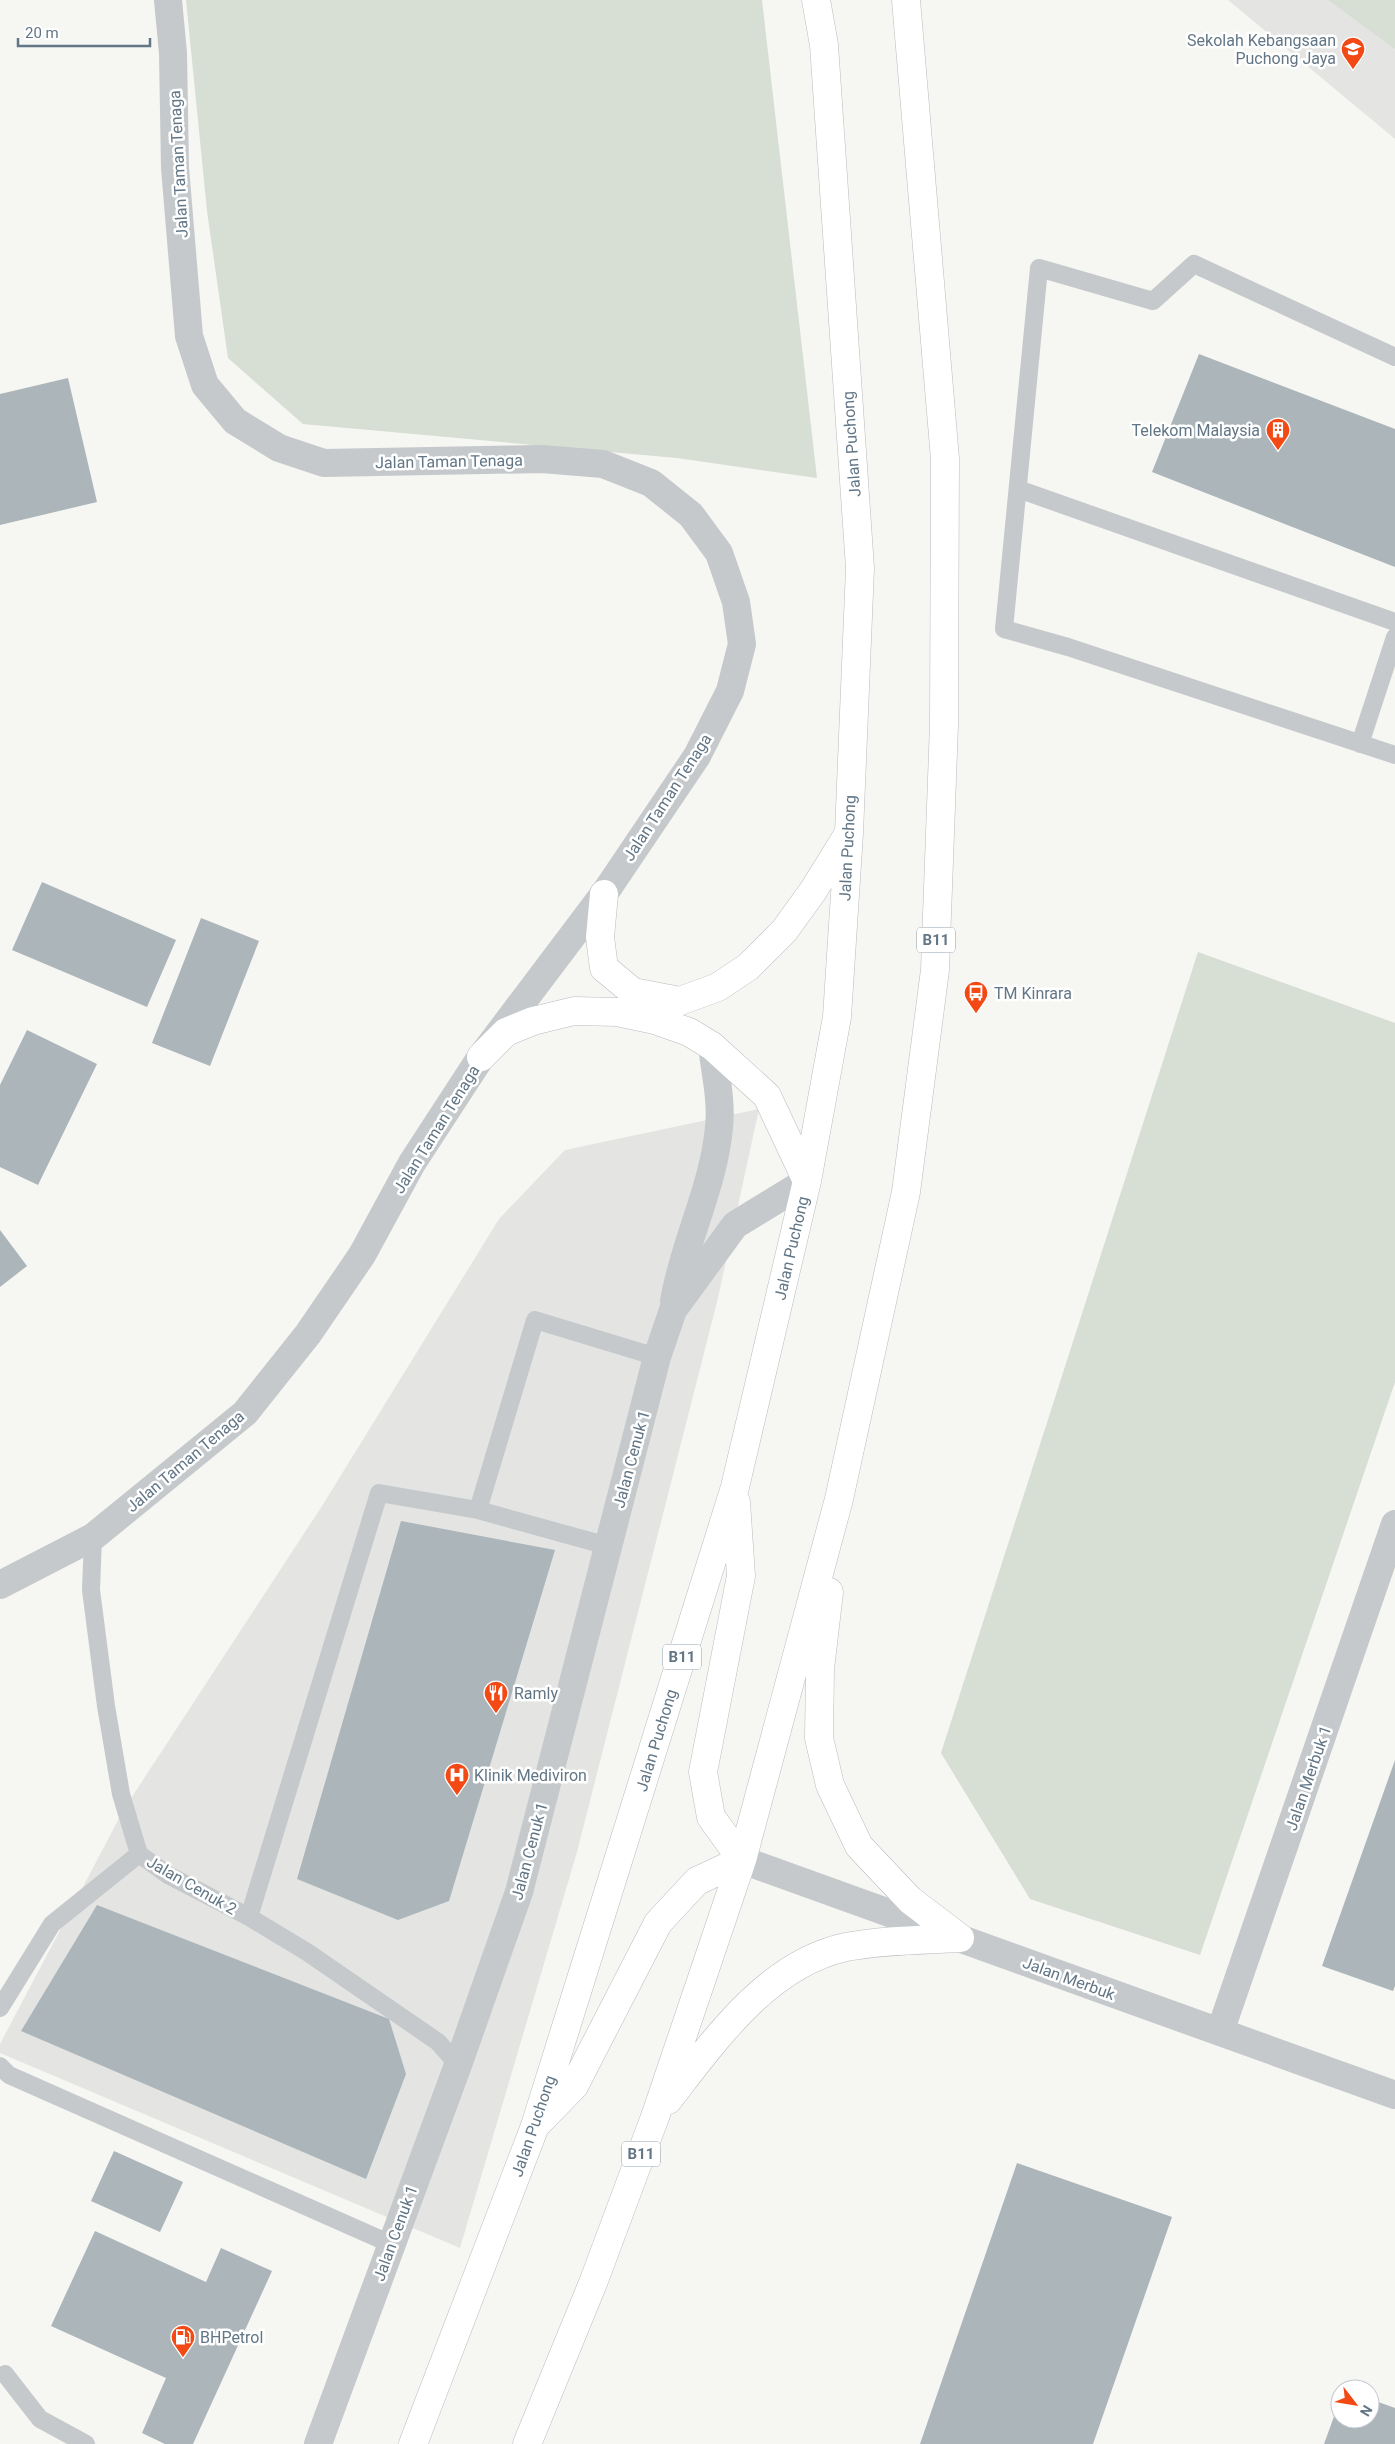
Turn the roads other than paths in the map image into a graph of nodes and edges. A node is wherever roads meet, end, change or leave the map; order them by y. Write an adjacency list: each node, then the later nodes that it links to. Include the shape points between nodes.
1 (168, 0): 11 (street, Jalan Taman Tenaga, via 173,53 175,168 189,336 205,385 234,421 279,448 324,462 542,459 604,464 651,483 691,515 719,552 736,602 742,644 730,691 697,756)
2 (816, 0): 10 (main road, Jalan Puchong / B11, via 824,45 860,568)
3 (906, 0): 18 (main road, B11, via 945,459 944,724 935,970 906,1192)
4 (1395, 357): 5 (lane, via 1194,264 1153,301 1038,268)
5 (1018, 489): 6 (lane); 8 (lane, via 1004,629 1068,647)
6 (1395, 622)
7 (1395, 637): 8 (lane)
8 (1360, 744): 9 (lane)
9 (1395, 755)
10 (849, 833): 11 (main road, via 784,931 748,967 718,987 680,1001 633,992 604,968 600,937); 14 (main road, Jalan Puchong / B11, via 837,1017)
11 (604, 894): 13 (street, Jalan Taman Tenaga)
12 (712, 1046): 13 (main road, via 689,1032 655,1020 616,1012 574,1011 533,1021 506,1032); 14 (main road, via 767,1096); 15 (street, via 719,1126 709,1177 677,1282)
13 (481, 1057): 21 (street, Jalan Taman Tenaga, via 412,1163 362,1255 308,1334 245,1412)
14 (807, 1181): 15 (street, Jalan Cenuk 1, via 735,1225); 17 (main road, Jalan Puchong / B11)
15 (673, 1310): 16 (street, Jalan Cenuk 1)
16 (657, 1357): 19 (lane, via 534,1320); 22 (street, Jalan Cenuk 1)
17 (735, 1487): 26 (main road, via 741,1576 702,1772 711,1817); 35 (main road, Jalan Puchong / B11)
18 (840, 1499): 26 (main road, B11); 28 (main road, via 820,1669 820,1738 830,1785 859,1846 910,1900)
19 (478, 1510): 22 (lane); 27 (lane, via 379,1493)
20 (1395, 1524): 23 (street, Jalan Merbuk 1)
21 (93, 1537): 24 (street, Jalan Taman Tenaga); 25 (lane, Jalan Cenuk 2, via 91,1590 106,1706 121,1794)
22 (608, 1546): 31 (street, Jalan Cenuk 1, via 519,1892)
23 (1386, 1578): 30 (street, Jalan Merbuk 1)
24 (0, 1586)
25 (139, 1854): 27 (lane, Jalan Cenuk 2, via 168,1875); 29 (lane, via 52,1924)
26 (742, 1860): 28 (street, Jalan Merbuk); 34 (main road, B11); 35 (main road, via 697,1881 658,1923 574,2086)
27 (249, 1917): 31 (lane, Jalan Cenuk 2, via 405,2017 438,2042)
28 (960, 1938): 30 (street, Jalan Merbuk); 34 (main road, via 881,1942 844,1948 801,1963 763,1991 717,2037)
29 (0, 2008)
30 (1220, 2032): 33 (street, Jalan Merbuk)
31 (458, 2065): 36 (street, Jalan Cenuk 1)
32 (0, 2066): 36 (lane, via 9,2075)
33 (1395, 2095)
34 (655, 2117): 41 (main road, B11, via 593,2284)
35 (535, 2126): 40 (main road, Jalan Puchong / B11)
36 (391, 2244): 39 (street, Jalan Cenuk 1)
37 (4, 2374): 38 (lane, via 40,2419)
38 (86, 2444)
39 (318, 2444)
40 (413, 2444)
41 (527, 2444)

